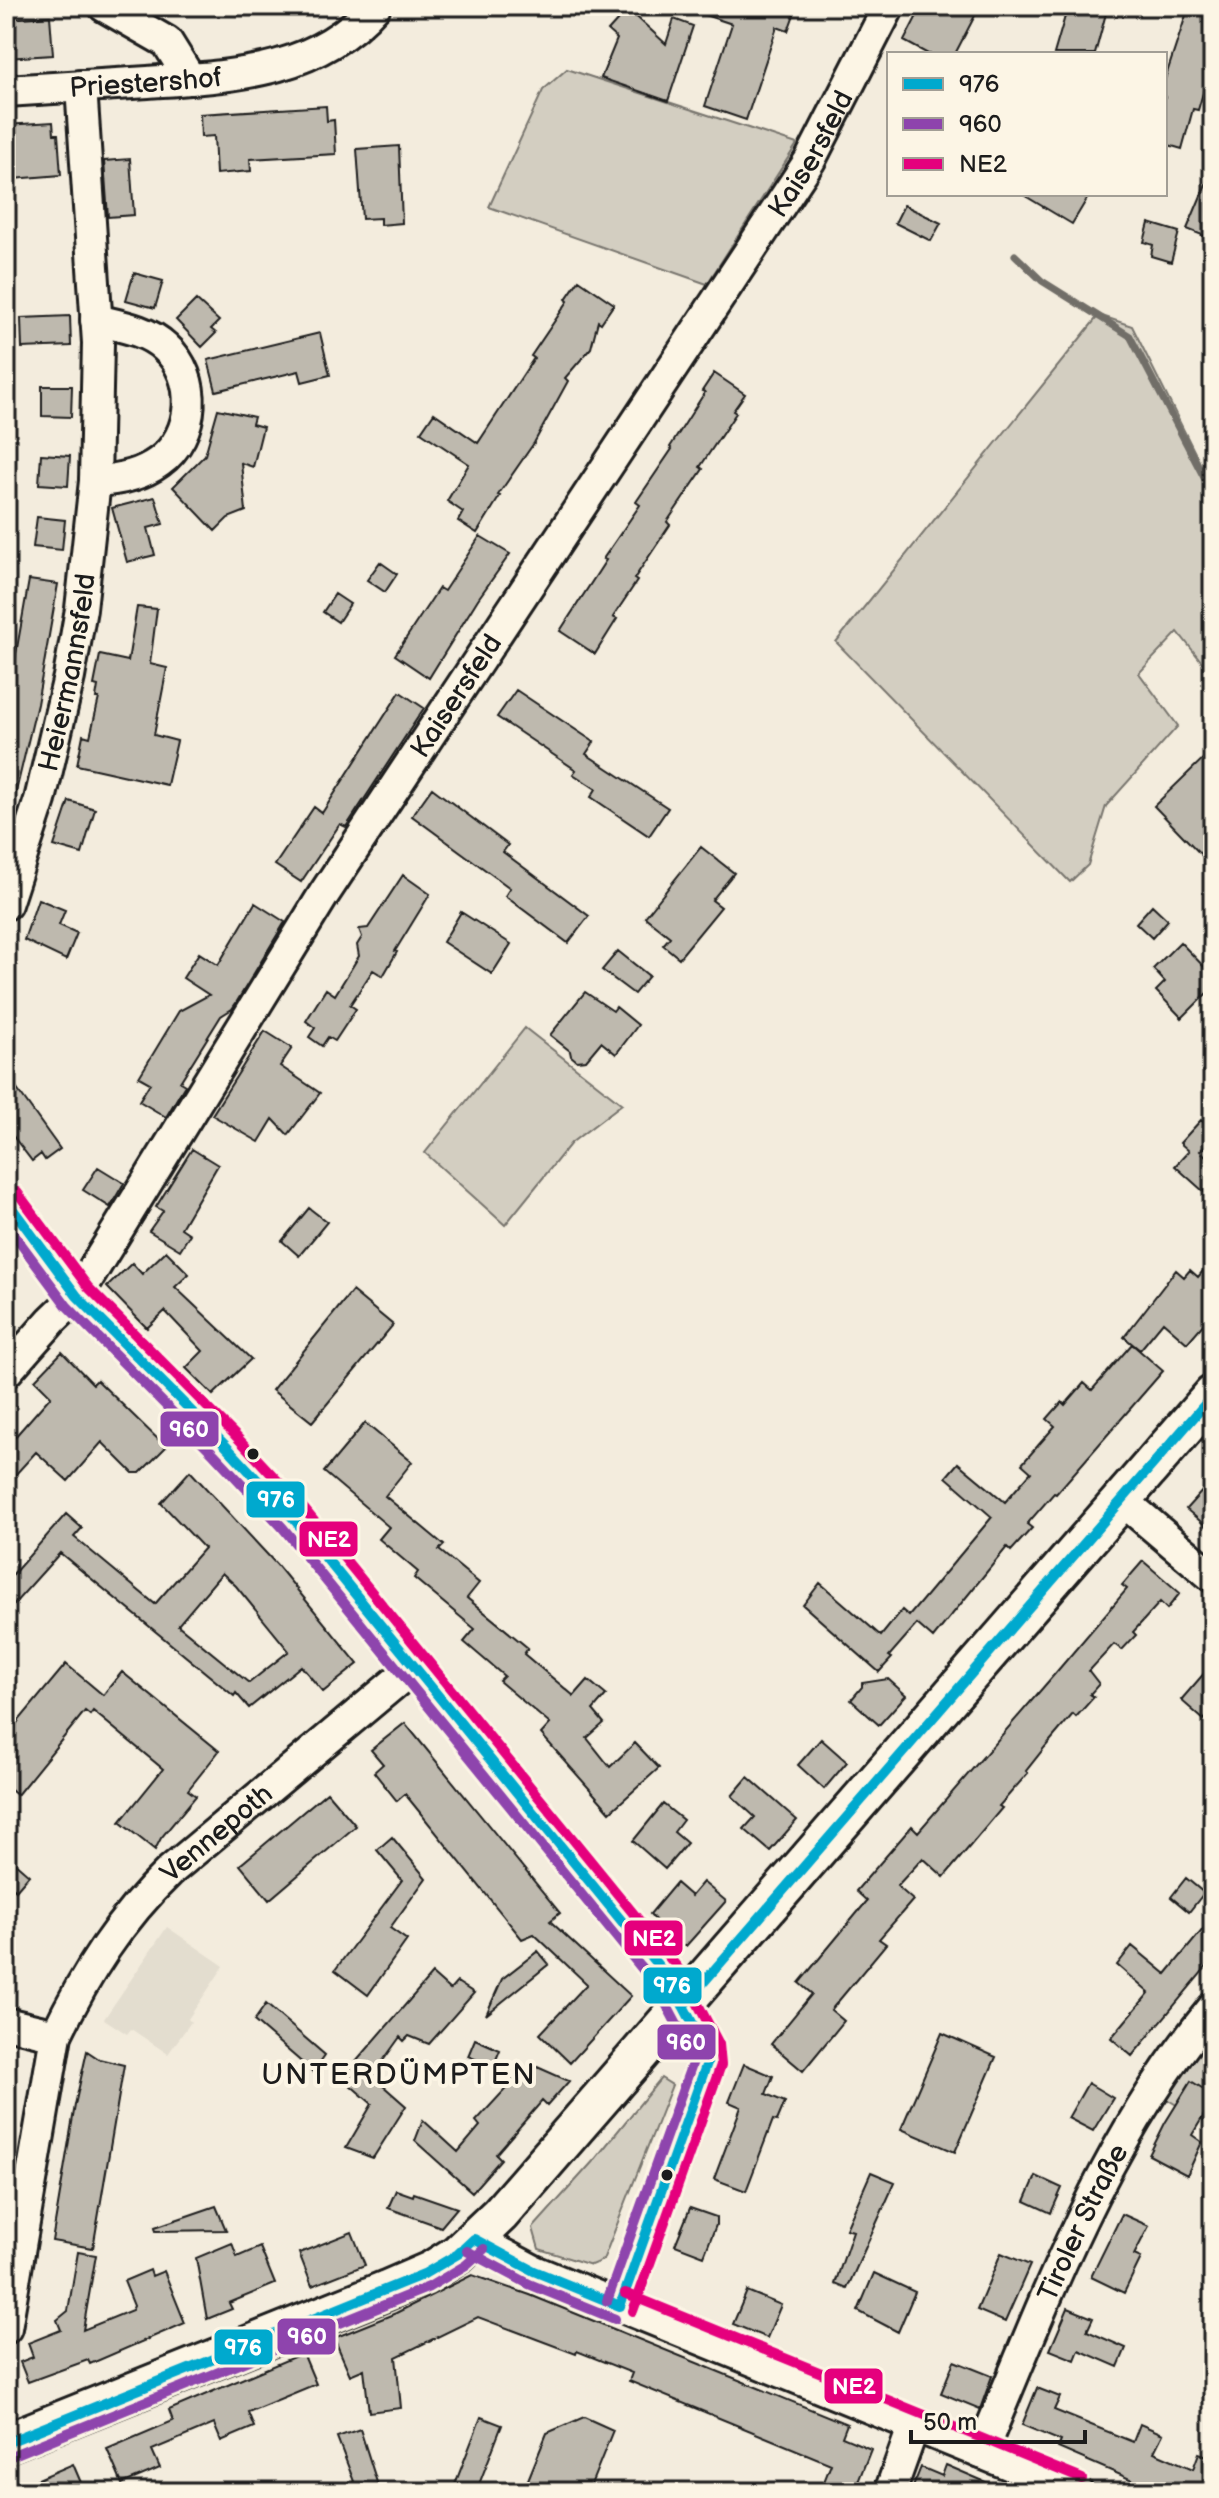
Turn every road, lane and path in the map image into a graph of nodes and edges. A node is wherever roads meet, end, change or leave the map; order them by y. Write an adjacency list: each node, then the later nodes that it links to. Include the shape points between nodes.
1 (104, 6): 4 (street, via 167,42)
2 (375, 6): 4 (street, Priestershof, via 319,50 284,65)
3 (889, 6): 11 (street, Kaisersfeld, via 810,160 332,882)
4 (190, 79): 5 (street, Priestershof)
5 (81, 86): 6 (street, Priestershof); 7 (street, Heiermannsfeld)
6 (6, 91)
7 (96, 320): 8 (street, Heiermannsfeld); 8 (street, via 145,334 167,348 182,371 189,403 183,432 163,459 134,475)
8 (95, 481): 9 (street, Heiermannsfeld, via 69,677 40,800)
9 (6, 904)
10 (6, 1200): 11 (street)
11 (77, 1296): 12 (street, Kaisersfeld); 16 (street, via 294,1519)
12 (6, 1372)
13 (1213, 1395): 14 (main road)
14 (1122, 1500): 15 (street); 17 (main road)
15 (1213, 1577)
16 (415, 1666): 17 (street, via 669,1979); 20 (street, Vennepoth, via 140,1900 99,1955)
17 (683, 2006): 22 (main road); 23 (street, via 706,2049 707,2063)
18 (1213, 2008): 27 (street, Tiroler Straße, via 1159,2077 1095,2188)
19 (6, 2023): 20 (street)
20 (56, 2035): 21 (street, Vennepoth)
21 (15, 2222): 24 (street, Vennepoth)
22 (474, 2239): 23 (street, via 534,2271); 26 (main road, via 412,2280)
23 (620, 2306): 25 (street)
24 (6, 2328)
25 (914, 2425): 27 (street); 28 (street)
26 (6, 2443)
27 (981, 2453): 29 (street)
28 (890, 2492)
29 (1077, 2492)

